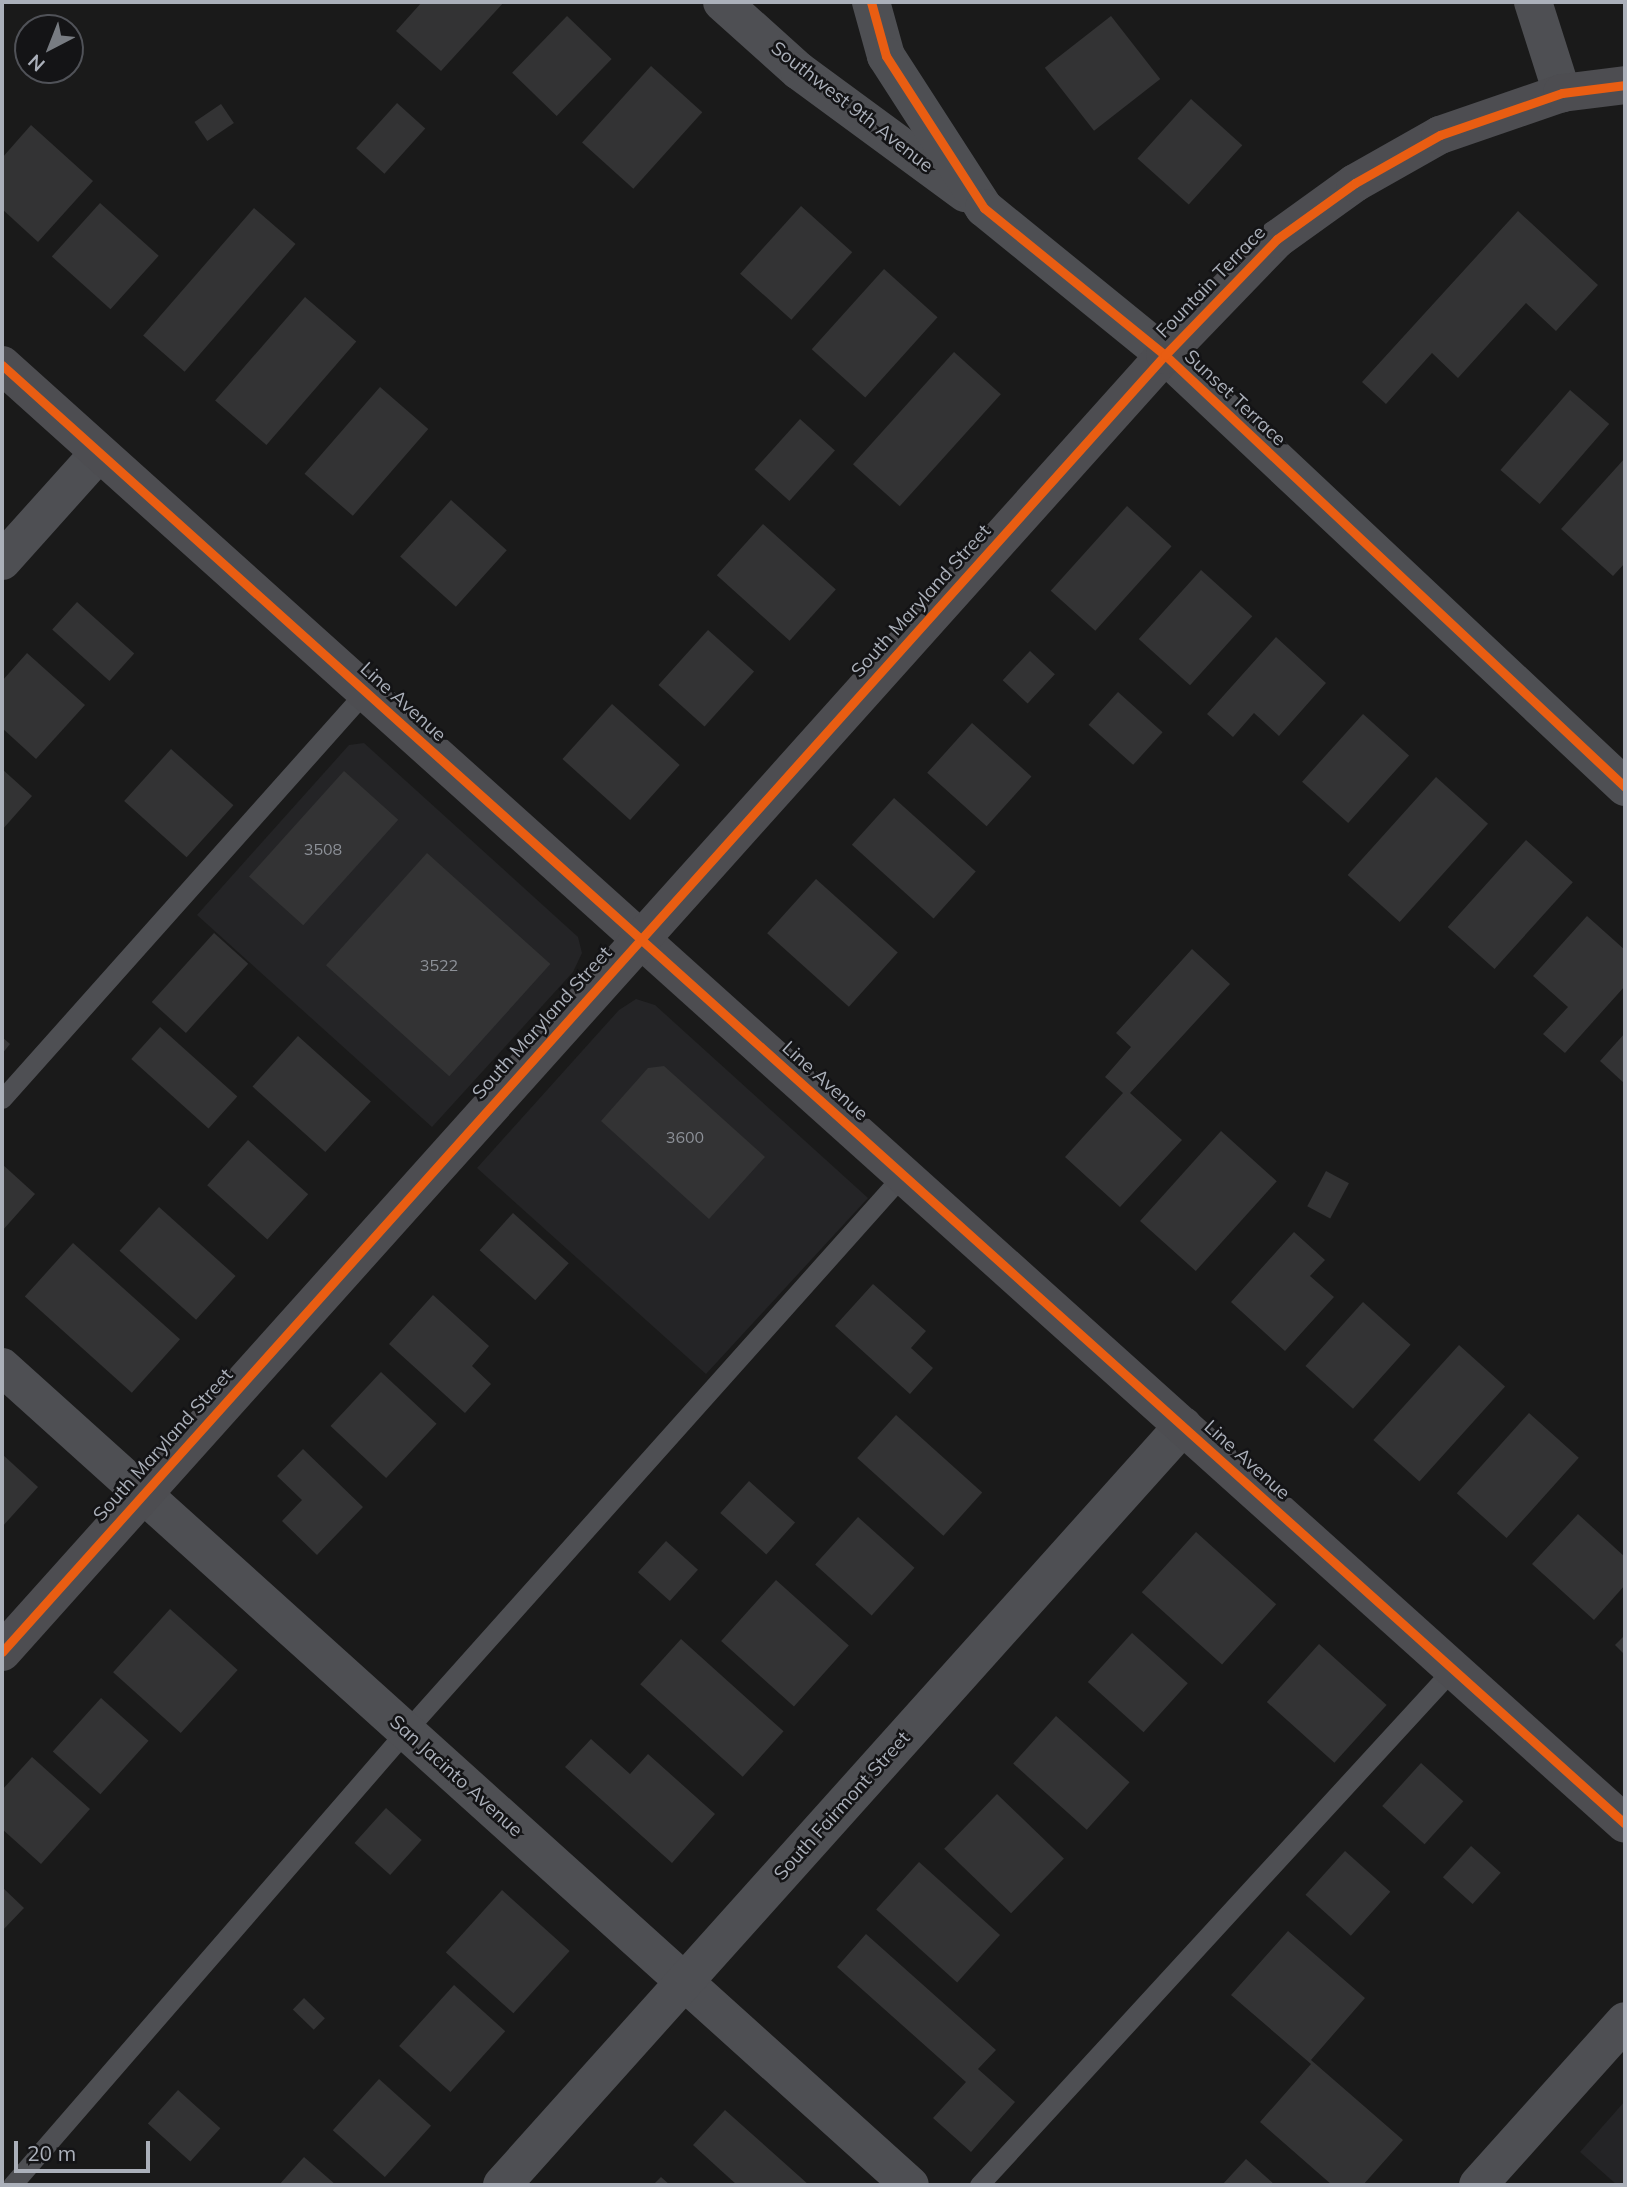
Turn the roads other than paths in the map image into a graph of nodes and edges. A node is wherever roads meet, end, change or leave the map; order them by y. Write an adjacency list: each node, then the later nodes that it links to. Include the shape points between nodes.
1 (722, 2): 6 (street, Southwest 9th Avenue, via 800,71)
2 (871, 2): 6 (street, Sunset Terrace, via 886,56)
3 (1533, 2): 5 (street)
4 (1625, 85): 5 (street, Fountain Terrace)
5 (1562, 93): 7 (street, Fountain Terrace, via 1440,135 1355,183 1277,239)
6 (984, 208): 7 (street, Sunset Terrace)
7 (1165, 355): 12 (street, Sunset Terrace); 13 (street, South Maryland Street)
8 (2, 365): 9 (street, Line Avenue)
9 (99, 453): 10 (street); 11 (street, Line Avenue)
10 (2, 561)
11 (365, 692): 13 (street, Line Avenue); 14 (lane)
12 (1620, 773)
13 (641, 939): 15 (street, Line Avenue); 18 (street, South Maryland Street)
14 (2, 1099)
15 (903, 1175): 17 (street, Line Avenue); 21 (lane)
16 (2, 1367): 18 (street, San Jacinto Avenue)
17 (1183, 1426): 20 (street, Line Avenue); 23 (street, South Fairmont Street)
18 (143, 1494): 19 (street, South Maryland Street); 21 (street, San Jacinto Avenue)
19 (2, 1652)
20 (1453, 1669): 22 (street, Line Avenue); 28 (lane)
21 (406, 1731): 23 (street, San Jacinto Avenue); 25 (lane)
22 (1625, 1824)
23 (684, 1982): 26 (street, South Fairmont Street); 27 (street, San Jacinto Avenue)
24 (1625, 2021): 29 (street)
25 (12, 2185)
26 (502, 2185)
27 (910, 2185)
28 (979, 2185)
29 (1478, 2185)

